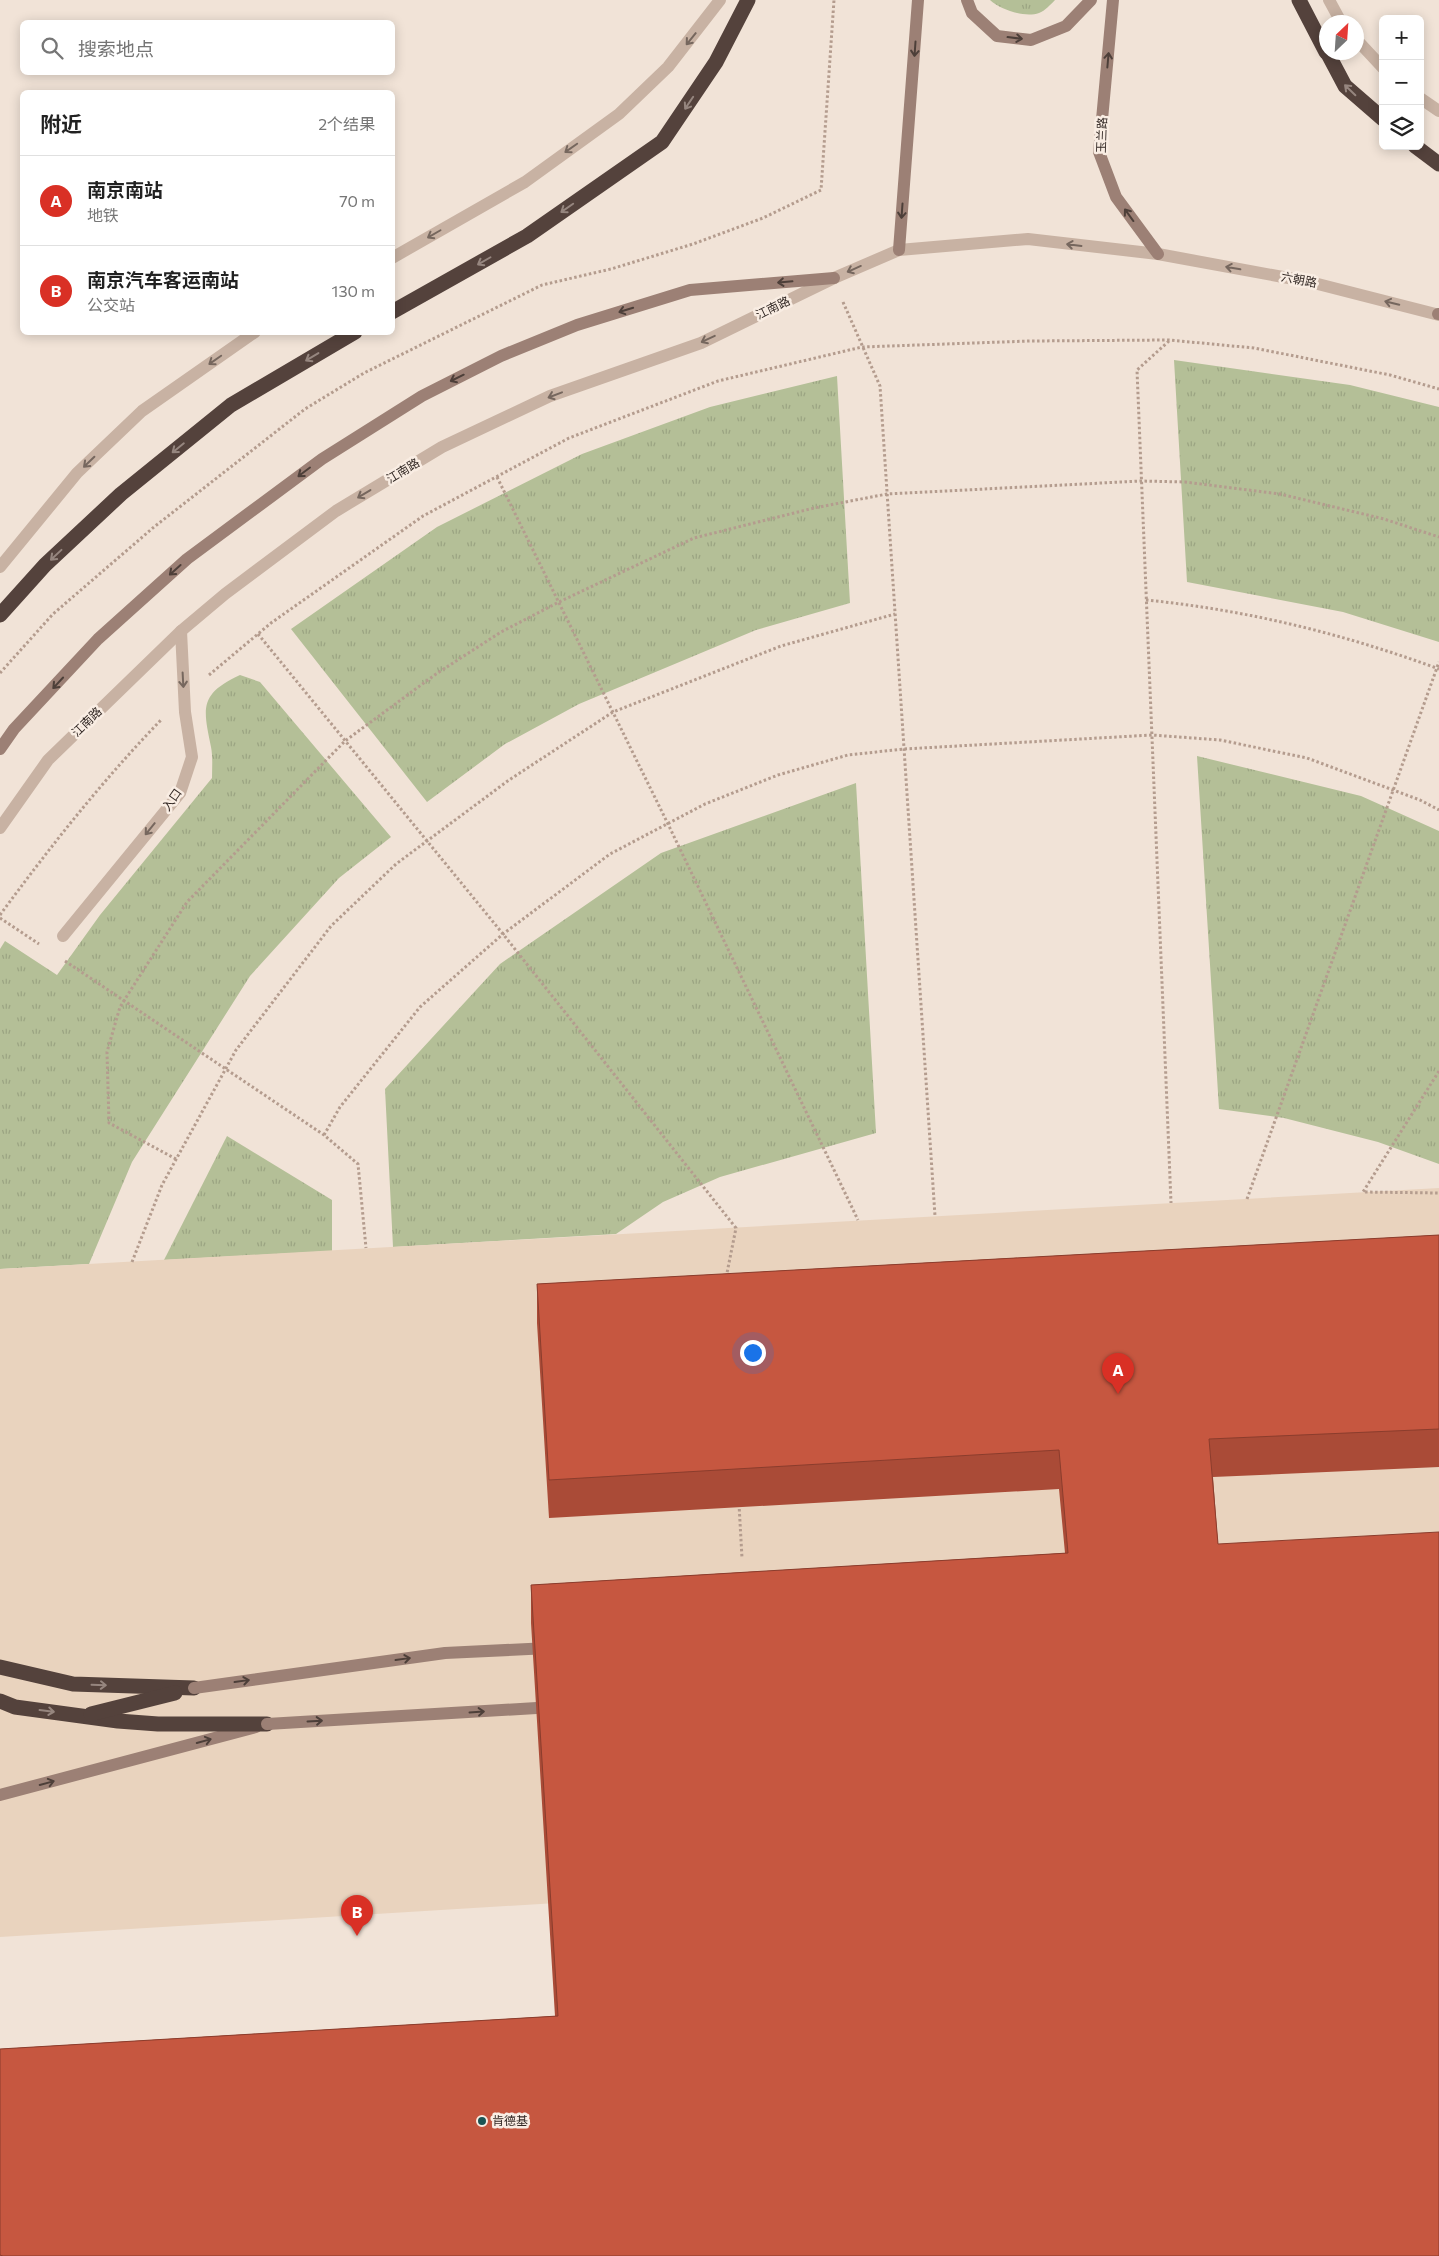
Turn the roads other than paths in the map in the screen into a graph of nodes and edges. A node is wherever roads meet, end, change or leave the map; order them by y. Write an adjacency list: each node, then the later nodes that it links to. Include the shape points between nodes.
1 (720, 0): 21 (street, one-way to 21, via 668,67 619,114 524,182)
2 (748, 0): 23 (highway, one-way to 23, via 716,62 662,142 526,236)
3 (918, 0): 19 (main road, one-way to 19)
4 (967, 0): 5 (main road, one-way to 5, via 972,13 997,36 1031,40 1066,26)
5 (1091, 0)
6 (1113, 0): 20 (main road, 玉兰路, one-way to 6, via 1116,197 1099,152)
7 (1299, 0): 10 (highway)
8 (1329, 0): 9 (street)
9 (1337, 15)
10 (1319, 37)
11 (1364, 48): 13 (street)
12 (1331, 60): 16 (highway, one-way to 12, via 1345,86)
13 (1379, 64)
14 (1424, 101): 15 (street)
15 (1439, 111)
16 (1379, 116)
17 (1420, 150): 18 (highway)
18 (1439, 164)
19 (899, 250): 20 (street, 六朝路, one-way to 19, via 1028,239); 22 (street, 江南路, one-way to 22)
20 (1158, 254): 24 (street, 六朝路, one-way to 20, via 1310,282)
21 (395, 256)
22 (834, 278): 29 (street, 江南路, one-way to 29, via 701,343 550,396 442,447 336,511); 30 (main road, one-way to 30, via 690,290 577,325 501,356 422,396 322,459 187,559 98,639 14,729)
23 (395, 310)
24 (1439, 314)
25 (251, 335): 27 (street, one-way to 27, via 142,411 77,473)
26 (350, 335): 28 (highway, one-way to 28, via 231,405 121,494 45,566)
27 (0, 567)
28 (0, 615)
29 (181, 631): 31 (street, 江南路, via 48,760); 32 (street, 入口, one-way to 32, via 184,696 192,756 180,792)
30 (0, 749)
31 (0, 828)
32 (63, 936)
33 (565, 1647): 35 (main road, one-way to 33, bridge, via 445,1653)
34 (0, 1666): 35 (highway, one-way to 35, via 73,1684)
35 (194, 1688): 38 (highway)
36 (0, 1701): 38 (highway, one-way to 38, via 15,1707)
37 (566, 1706): 39 (main road, one-way to 37, bridge)
38 (85, 1716): 39 (highway, via 158,1724)
39 (266, 1724): 40 (main road, one-way to 39)
40 (0, 1795)

